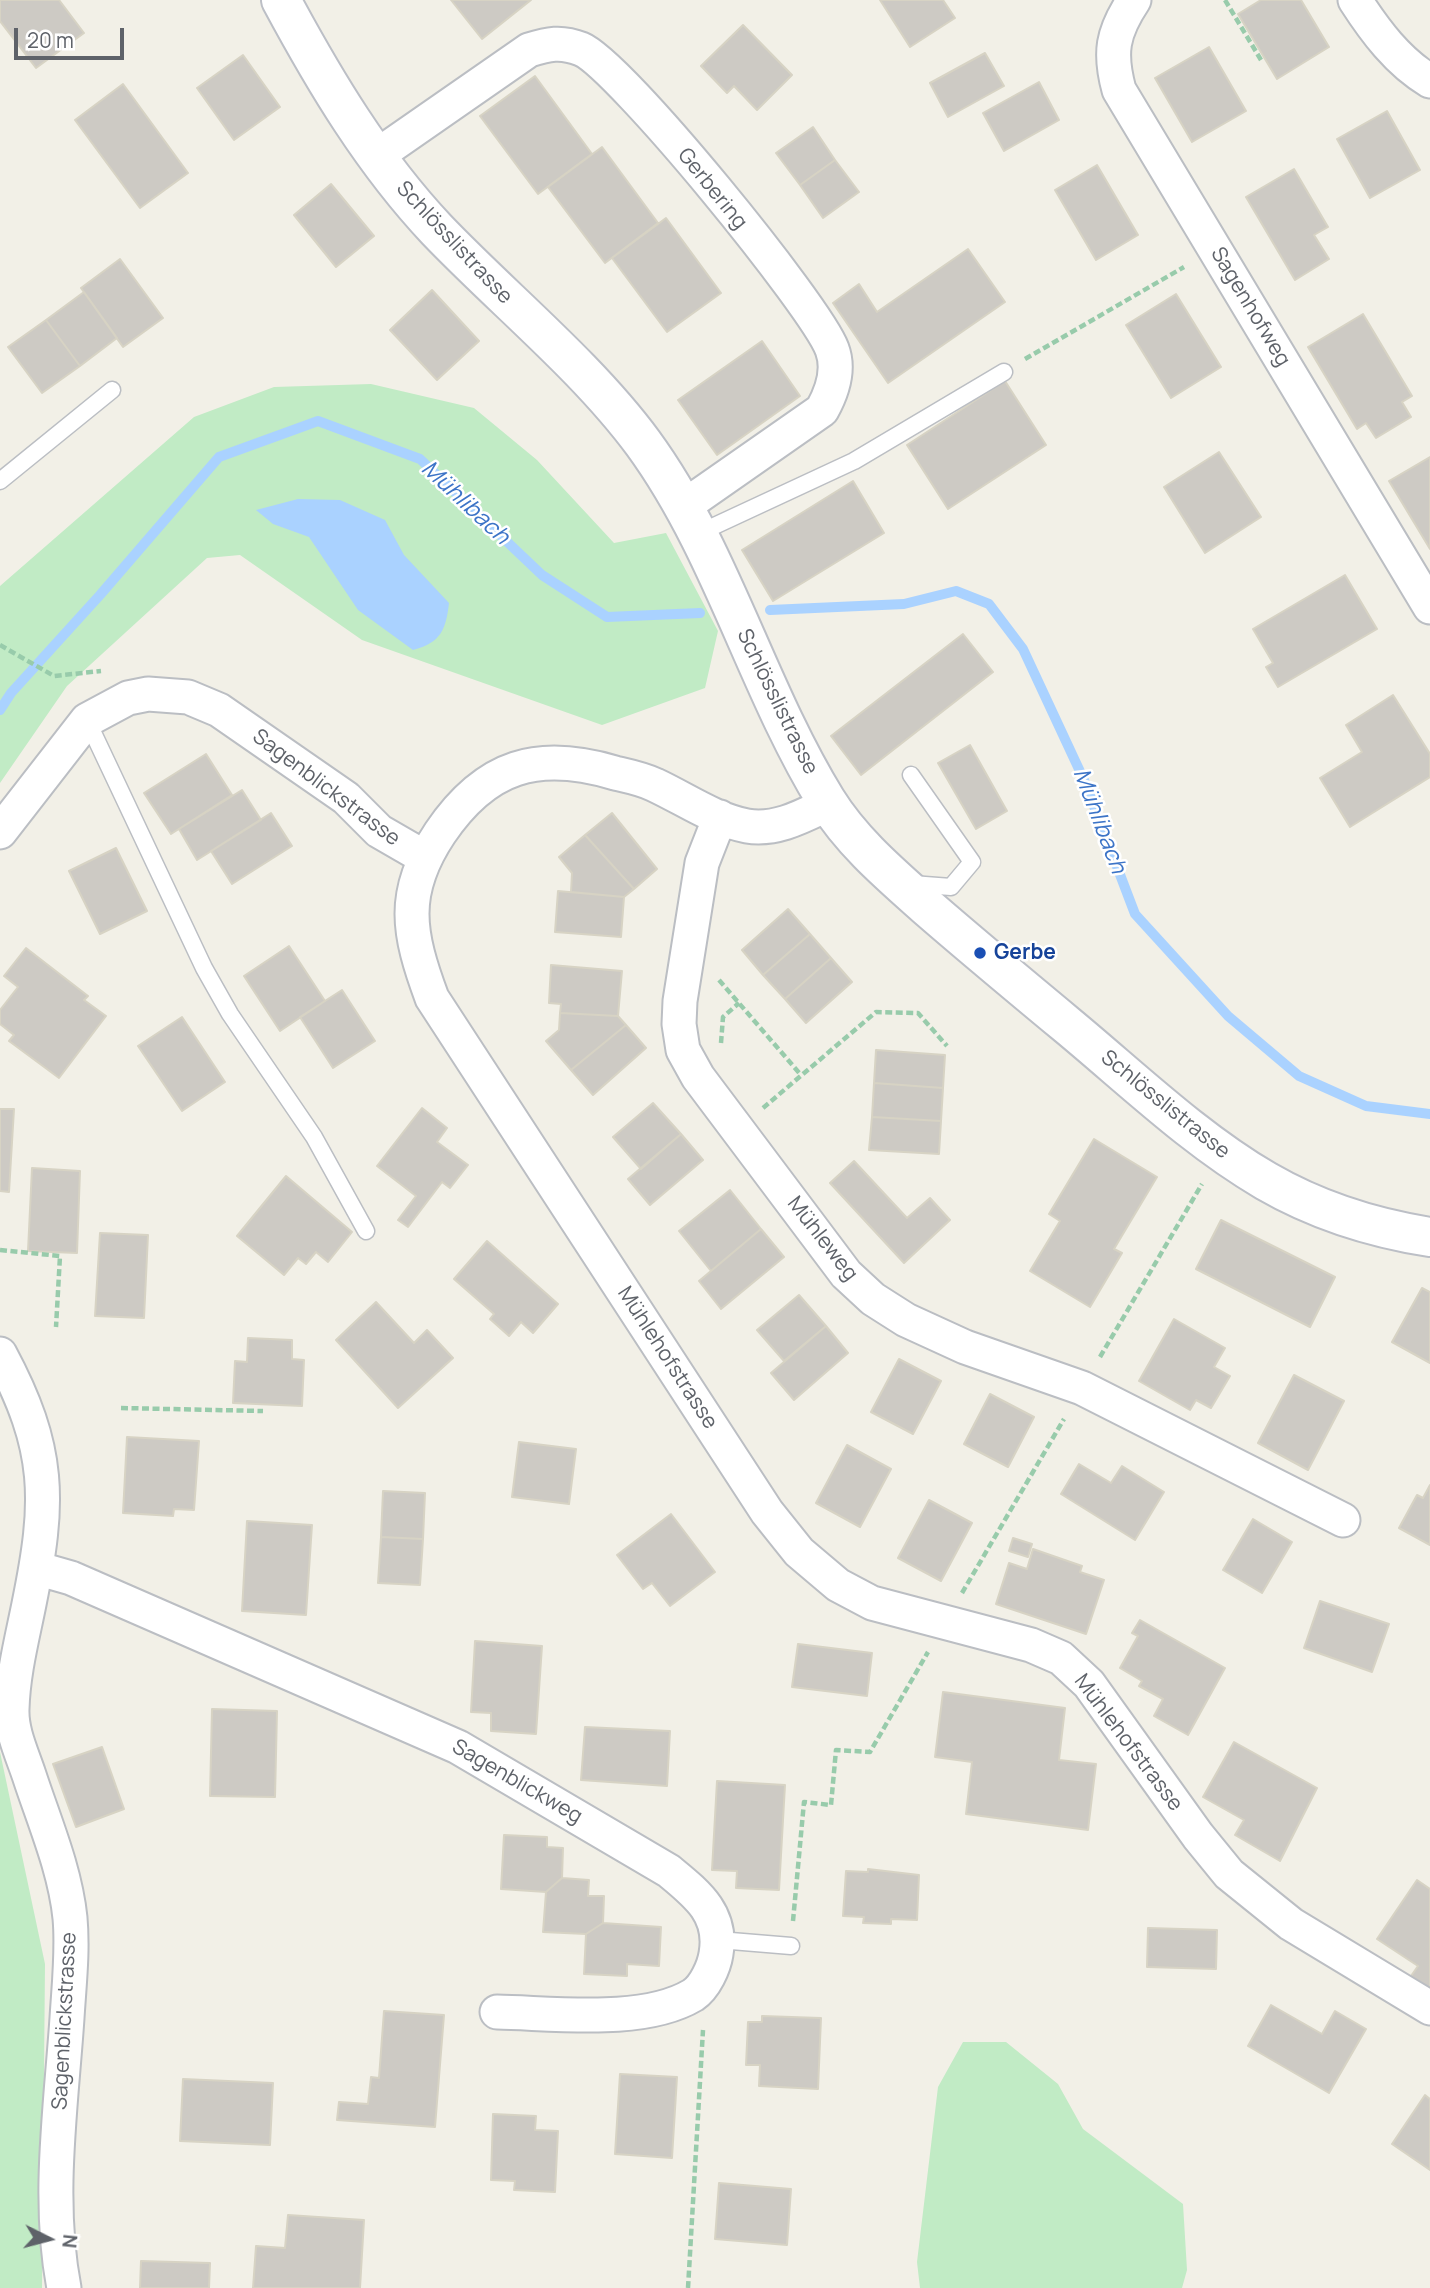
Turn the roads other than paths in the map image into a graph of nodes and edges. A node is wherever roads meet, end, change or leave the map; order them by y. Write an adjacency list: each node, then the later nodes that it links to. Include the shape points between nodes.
1 (281, 0): 5 (main road, Schlösslistrasse, via 318,71)
2 (1134, 0): 10 (street, Sagenhofweg, via 1114,37 1112,64 1119,90)
3 (1355, 0): 4 (street, via 1402,61)
4 (1430, 81)
5 (375, 157): 9 (main road, Schlösslistrasse, via 435,227 610,403 644,444); 9 (street, Gerbering, via 529,50 556,42 582,49 606,67 704,174 817,323 833,350 835,368 833,390 821,410)
6 (1004, 372): 9 (lane, via 854,461)
7 (112, 390): 8 (lane)
8 (0, 481)
9 (690, 520): 13 (main road, Schlösslistrasse, via 784,725)
10 (1430, 607)
11 (86, 720): 15 (street, Sagenblickstrasse); 16 (street, Sagenblickstrasse, via 128,698 148,694 188,698 209,706 345,798 379,831); 18 (lane, via 204,968 314,1137)
12 (911, 775): 17 (lane, via 972,862 951,887)
13 (828, 804): 14 (street, Mühlehofstrasse, via 774,826 748,826); 17 (main road, Schlösslistrasse, via 868,854)
14 (720, 817): 16 (street, Mühlehofstrasse, via 652,783 556,761 531,763 509,769 456,809); 21 (street, Mühleweg, via 702,863 680,1001 683,1050 698,1077 846,1274 906,1320 965,1347 1082,1388)
15 (0, 832)
16 (424, 857): 25 (street, Mühlehofstrasse, via 410,913 414,950 432,998 767,1511 799,1552 838,1585 872,1603 1031,1645 1061,1658 1090,1684 1229,1874 1291,1924)
17 (899, 882): 19 (main road, Schlösslistrasse, via 1144,1089 1266,1181 1357,1220)
18 (366, 1231)
19 (1430, 1237)
20 (0, 1354): 22 (street, Sagenblickstrasse, via 36,1437 44,1482)
21 (1343, 1520)
22 (36, 1568): 23 (street, Sagenblickweg, via 72,1578 458,1747 669,1871 700,1897 714,1916); 27 (street, Sagenblickstrasse, via 12,1712 70,1919 55,2219)
23 (719, 1940): 24 (lane); 26 (street, via 715,1966 695,1994 649,2012)
24 (790, 1946)
25 (1430, 2008)
26 (497, 2012)
27 (64, 2288)

